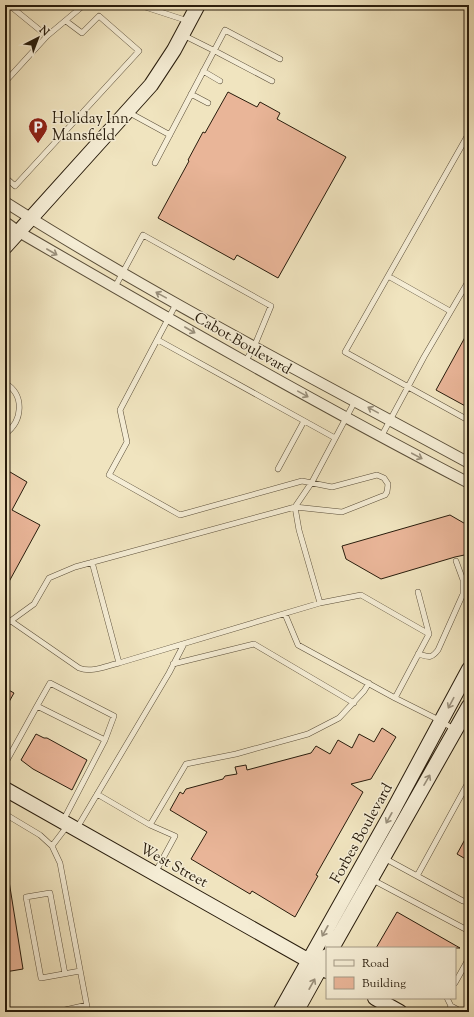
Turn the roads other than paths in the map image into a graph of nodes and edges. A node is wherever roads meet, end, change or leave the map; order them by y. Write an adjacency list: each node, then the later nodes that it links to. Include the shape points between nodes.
1 (9, 5): 8 (lane)
2 (84, 5): 5 (lane)
3 (139, 5): 6 (lane)
4 (198, 5): 6 (street)
5 (66, 21): 8 (lane); 23 (lane, via 82,33 99,16 139,51 15,186)
6 (189, 21): 7 (street)
7 (182, 35): 9 (lane); 19 (street, via 151,84)
8 (47, 36): 14 (lane)
9 (215, 51): 10 (lane, via 225,30); 11 (lane); 13 (lane)
10 (280, 59)
11 (203, 71): 12 (lane); 16 (lane)
12 (220, 81)
13 (272, 81)
14 (5, 82)
15 (5, 89): 17 (lane)
16 (191, 94): 18 (lane); 21 (lane)
17 (5, 97)
18 (208, 103)
19 (128, 112): 21 (lane); 25 (street)
20 (469, 133): 30 (lane)
21 (170, 135): 22 (lane)
22 (155, 164)
23 (5, 177)
24 (5, 202): 25 (street, Cabot Boulevard)
25 (31, 219): 27 (street); 29 (street, Cabot Boulevard)
26 (5, 222): 27 (street, Cabot Boulevard)
27 (19, 232): 28 (street); 32 (street, Cabot Boulevard, one-way to 32)
28 (5, 247)
29 (122, 273): 32 (lane); 33 (street, Cabot Boulevard, one-way to 29); 37 (lane, via 143,235 271,306)
30 (388, 276): 34 (lane); 40 (lane, via 344,352)
31 (469, 280): 34 (lane)
32 (115, 287): 35 (street, Cabot Boulevard)
33 (177, 303): 35 (lane); 37 (street, Cabot Boulevard)
34 (450, 311): 40 (lane)
35 (170, 318): 36 (lane); 38 (street, Cabot Boulevard, one-way to 38)
36 (158, 340): 45 (lane); 51 (lane, via 120,410 127,442 109,475 180,515 302,481)
37 (254, 347): 38 (lane); 41 (street, Cabot Boulevard)
38 (245, 362): 42 (street, Cabot Boulevard, one-way to 42)
39 (5, 383): 46 (lane, via 17,396 20,411 15,425)
40 (407, 387): 43 (lane); 44 (lane)
41 (356, 401): 42 (lane); 43 (street, Cabot Boulevard, one-way to 41)
42 (346, 418): 47 (street, Cabot Boulevard); 48 (lane)
43 (390, 420): 47 (lane); 49 (street, Cabot Boulevard)
44 (468, 420)
45 (304, 421): 48 (lane); 50 (lane)
46 (5, 434)
47 (381, 437): 52 (street, Cabot Boulevard, one-way to 52)
48 (335, 438): 51 (lane)
49 (469, 463)
50 (278, 468)
51 (312, 482): 53 (lane); 53 (lane, via 332,487 381,475 387,481 388,488 382,497 342,512)
52 (469, 483)
53 (295, 508): 55 (lane); 57 (lane)
54 (456, 561): 63 (lane, via 463,580 463,594 438,650 433,656)
55 (92, 562): 59 (lane, via 49,578 34,604); 64 (lane)
56 (418, 592): 61 (lane)
57 (320, 603): 58 (lane); 61 (lane, via 362,595)
58 (285, 614): 62 (lane); 67 (lane, via 298,645)
59 (11, 621): 60 (lane); 64 (lane, via 84,670)
60 (5, 625)
61 (429, 634): 63 (lane)
62 (184, 644): 64 (lane); 65 (lane)
63 (418, 654): 68 (lane)
64 (119, 663)
65 (173, 664): 69 (lane, via 254,644); 78 (lane)
66 (469, 670): 72 (street, Forbes Boulevard, one-way to 72)
67 (368, 683): 68 (lane); 69 (lane)
68 (395, 698): 72 (lane)
69 (354, 702): 81 (lane, via 339,718 308,734 236,754 186,764)
70 (37, 706): 74 (lane); 74 (lane, via 50,683 56,686 114,716); 75 (lane)
71 (469, 706): 73 (street, Forbes Boulevard)
72 (441, 721): 73 (lane); 84 (street, Forbes Boulevard, one-way to 84)
73 (456, 730): 83 (street, Forbes Boulevard, one-way to 73)
74 (104, 740): 80 (lane)
75 (5, 764)
76 (469, 781): 86 (lane)
77 (5, 789): 80 (street, West Street)
78 (97, 794): 80 (lane); 81 (lane)
79 (5, 814): 82 (lane, via 40,835)
80 (69, 825): 82 (lane); 85 (street, West Street)
81 (150, 825): 85 (lane, via 175,836)
82 (52, 846): 94 (lane, via 60,863)
83 (383, 857): 84 (street, Forbes Boulevard); 86 (lane)
84 (369, 872): 88 (lane); 89 (street, Forbes Boulevard, one-way to 89); 90 (street, Forbes Boulevard)
85 (155, 873): 93 (street, West Street)
86 (417, 876): 87 (lane)
87 (469, 903)
88 (469, 931)
89 (330, 947)
90 (332, 947)
91 (326, 954): 93 (street, Forbes Boulevard, one-way to 93)
92 (469, 958): 96 (lane)
93 (321, 964): 103 (street, Forbes Boulevard); 104 (street, Forbes Boulevard, one-way to 93)
94 (80, 971): 95 (lane); 99 (lane)
95 (64, 974): 95 (lane, via 41,978 26,897 50,893)
96 (456, 981)
97 (377, 999): 105 (street)
98 (448, 999): 100 (lane)
99 (87, 1005): 101 (lane); 102 (lane)
100 (451, 1006): 106 (lane); 107 (lane)
101 (56, 1012)
102 (88, 1012)
103 (280, 1012)
104 (296, 1012)
105 (400, 1012)
106 (448, 1012)
107 (462, 1012)

